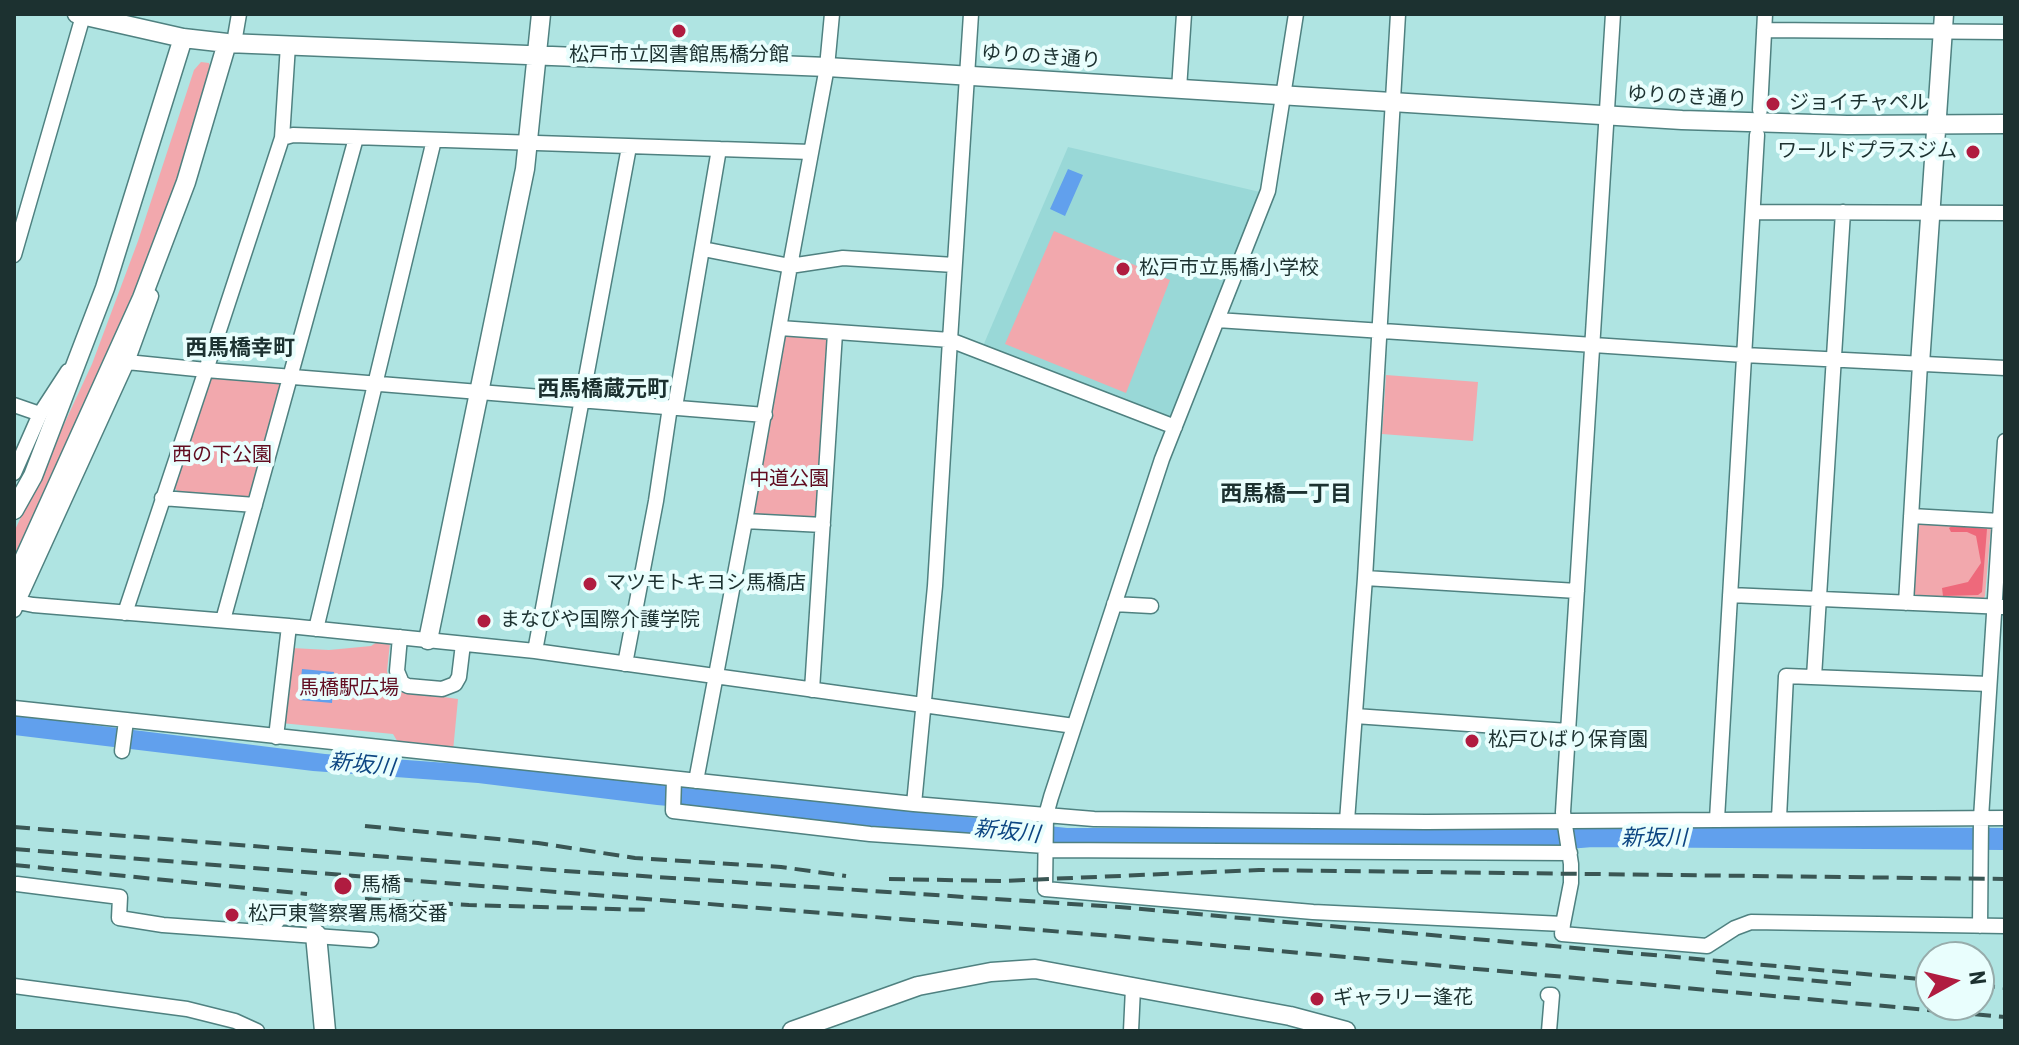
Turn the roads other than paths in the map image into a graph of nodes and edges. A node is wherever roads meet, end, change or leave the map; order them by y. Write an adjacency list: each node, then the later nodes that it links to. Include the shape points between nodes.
1 (239, 14): 18 (street)
2 (541, 14): 20 (street)
3 (832, 14): 21 (street)
4 (971, 14): 22 (street)
5 (1184, 14): 23 (street)
6 (1296, 14): 24 (street)
7 (1398, 14): 25 (street)
8 (1613, 14): 27 (street)
9 (1765, 14): 14 (street)
10 (1851, 14): 15 (street)
11 (80, 15): 12 (street, ゆりのき通り); 44 (street)
12 (121, 20): 17 (street, ゆりのき通り)
13 (1943, 23): 15 (street); 16 (street); 28 (street)
14 (1764, 30): 15 (street); 26 (street)
15 (1850, 31)
16 (2005, 32)
17 (183, 38): 18 (street, ゆりのき通り); 52 (street)
18 (230, 43): 19 (street, ゆりのき通り); 38 (street)
19 (288, 45): 20 (street, ゆりのき通り); 31 (street)
20 (537, 55): 21 (street, ゆりのき通り); 34 (street)
21 (827, 67): 22 (street, ゆりのき通り); 37 (street)
22 (968, 76): 23 (street, ゆりのき通り); 45 (street)
23 (1179, 89): 24 (street, ゆりのき通り)
24 (1284, 95): 25 (street, ゆりのき通り); 47 (street, via 1268,191)
25 (1393, 101): 27 (street, ゆりのき通り); 49 (street)
26 (1760, 110)
27 (1607, 116): 28 (street, ゆりのき通り); 53 (street)
28 (1937, 124): 29 (street, ゆりのき通り); 41 (street)
29 (2005, 124)
30 (1757, 135): 39 (street)
31 (282, 138): 32 (street); 59 (street)
32 (356, 138): 33 (street); 60 (street)
33 (434, 140): 34 (street); 61 (street)
34 (529, 144): 35 (street); 62 (street)
35 (629, 147): 36 (street); 63 (street)
36 (719, 149): 37 (street); 43 (street)
37 (811, 152): 46 (street)
38 (176, 211): 56 (street); 79 (street, via 106,384)
39 (1753, 212): 40 (street); 54 (street)
40 (1843, 212): 41 (street); 55 (street)
41 (1931, 212): 42 (street); 57 (street)
42 (2005, 213)
43 (703, 249): 46 (street); 65 (street)
44 (14, 255)
45 (954, 265): 46 (street, via 843,258); 51 (street)
46 (790, 266): 48 (street)
47 (1217, 320): 49 (street); 68 (street)
48 (780, 328): 50 (street); 67 (street)
49 (1380, 330): 53 (street); 78 (street)
50 (835, 333): 51 (street); 77 (street)
51 (950, 340): 68 (street); 101 (street)
52 (85, 343): 66 (street); 73 (street, via 33,476)
53 (1592, 343): 54 (street); 80 (street)
54 (1744, 355): 55 (street); 81 (street)
55 (1834, 359): 57 (street); 82 (street)
56 (127, 362): 59 (street); 85 (street)
57 (1920, 364): 58 (street); 74 (street)
58 (2005, 368)
59 (206, 370): 60 (street); 71 (street)
60 (290, 377): 61 (street); 72 (street)
61 (375, 384): 62 (street); 91 (street)
62 (478, 392): 63 (street); 93 (street)
63 (581, 400): 65 (street); 95 (street)
64 (14, 405): 66 (street)
65 (672, 407): 67 (street); 96 (street)
66 (40, 414): 70 (street)
67 (765, 415): 75 (street)
68 (1175, 427): 84 (street)
69 (2005, 441): 76 (street)
70 (14, 473)
71 (162, 498): 72 (street); 88 (street)
72 (255, 505): 89 (street)
73 (14, 510)
74 (1911, 516): 76 (street); 83 (street)
75 (745, 521): 77 (street); 97 (street)
76 (2000, 521): 87 (street)
77 (823, 525): 100 (street)
78 (1365, 578): 80 (street); 103 (street)
79 (14, 581)
80 (1577, 591): 106 (street)
81 (1730, 595): 82 (street); 116 (street)
82 (1819, 599): 83 (street); 98 (street)
83 (1906, 603): 87 (street)
84 (1114, 604): 86 (street); 105 (street)
85 (16, 606): 88 (street)
86 (1151, 606)
87 (1999, 607): 99 (street)
88 (125, 613): 89 (street)
89 (223, 620): 90 (street)
90 (289, 626): 91 (street); 107 (street)
91 (316, 629): 92 (street)
92 (400, 637): 93 (street); 94 (street, via 397,671 408,686 442,689 455,684)
93 (428, 640): 94 (street)
94 (463, 644): 95 (street)
95 (535, 651): 96 (street)
96 (625, 664): 97 (street)
97 (715, 676): 100 (street); 110 (street)
98 (1814, 677): 99 (street); 113 (street, via 1786,676)
99 (1989, 684): 114 (street)
100 (812, 690): 101 (street)
101 (922, 705): 105 (street); 111 (street)
102 (14, 708): 104 (street)
103 (1355, 716): 106 (street); 117 (street)
104 (126, 721): 107 (street); 108 (street)
105 (1074, 726): 112 (street)
106 (1568, 731): 118 (street)
107 (276, 737): 109 (street)
108 (122, 751)
109 (674, 779): 110 (street); 119 (street, via 673,811)
110 (696, 781): 111 (street)
111 (914, 804): 112 (street)
112 (1046, 818): 117 (street); 119 (street)
113 (1779, 818): 114 (street); 116 (street)
114 (1981, 818): 115 (street); 123 (street)
115 (2005, 818)
116 (1717, 819): 118 (street)
117 (1347, 821): 118 (street)
118 (1565, 821): 120 (street)
119 (1045, 848): 120 (street); 122 (street, via 1045,889 1313,912)
120 (1570, 853): 122 (street)
121 (15, 888): 125 (street, via 120,897 119,918 163,925)
122 (1563, 924): 123 (street, via 1562,934 1707,946 1751,922)
123 (1980, 926): 124 (street)
124 (2005, 926)
125 (316, 935): 126 (street); 131 (main road)
126 (371, 940)
127 (14, 986): 130 (street, via 187,1009)
128 (1133, 988): 132 (street, via 1011,969 918,986); 133 (street); 134 (street)
129 (1548, 995): 135 (street)
130 (257, 1031)
131 (325, 1031)
132 (792, 1031)
133 (1131, 1031)
134 (1346, 1031)
135 (1549, 1031)

